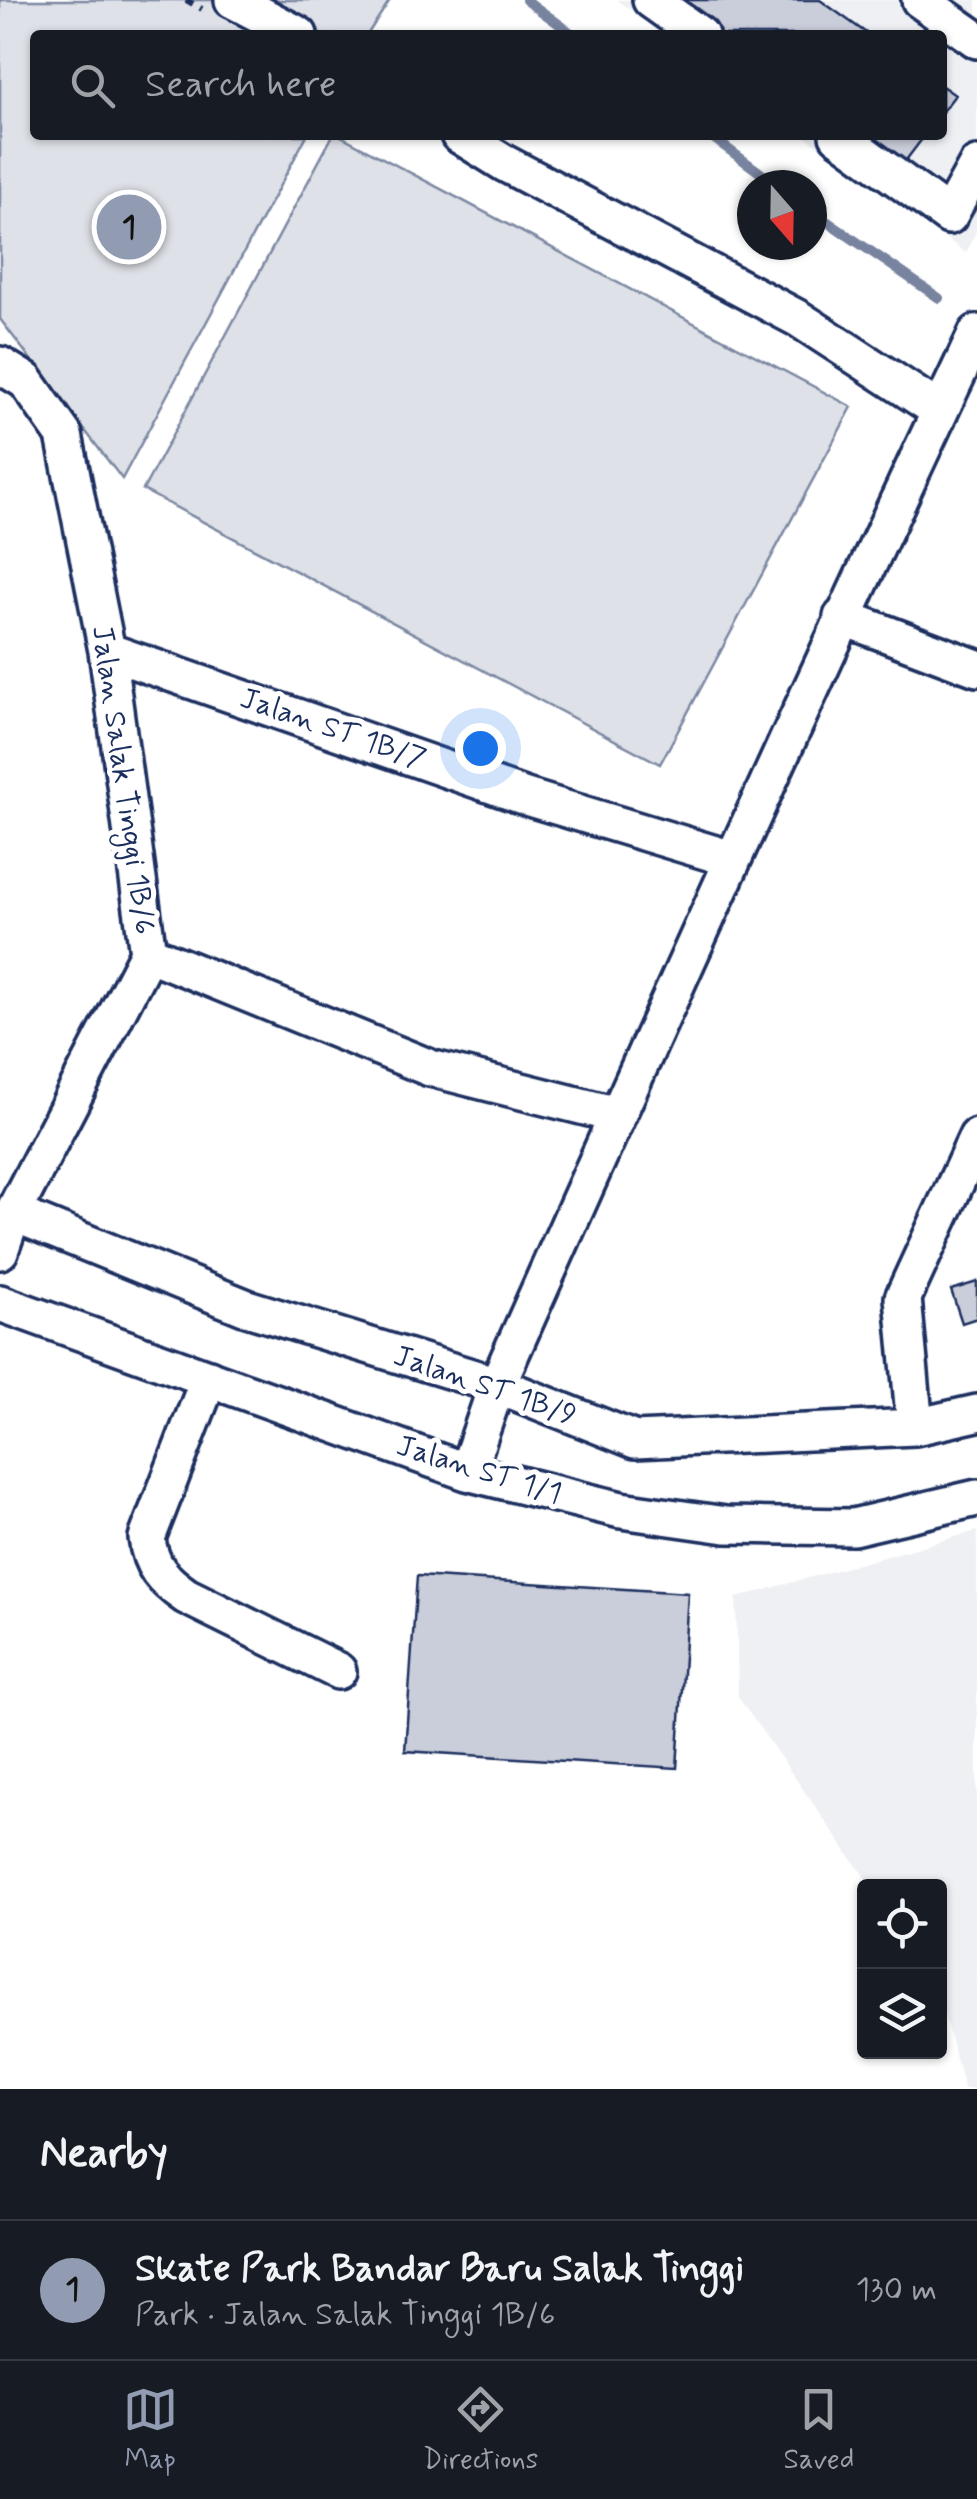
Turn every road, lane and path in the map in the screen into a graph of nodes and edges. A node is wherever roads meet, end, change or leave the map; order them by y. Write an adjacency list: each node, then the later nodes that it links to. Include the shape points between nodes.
1 (232, 0): 4 (street)
2 (651, 0): 5 (street)
3 (920, 0): 6 (street)
4 (289, 30)
5 (693, 30)
6 (977, 40)
7 (467, 140): 12 (street, via 800,320)
8 (845, 140): 9 (street, via 949,216)
9 (977, 164)
10 (977, 333): 12 (street)
11 (0, 365): 14 (street, Jalan Salak Tinggi 1B/6, via 26,381 64,435)
12 (940, 410): 13 (street)
13 (842, 617): 15 (street); 16 (street)
14 (108, 650): 16 (street, Jalan ST 1B/7, via 526,797); 17 (street, Jalan Salak Tinggi 1B/6)
15 (977, 668)
16 (732, 859): 18 (street)
17 (148, 953): 18 (street, via 430,1068); 20 (street, Jalan Salak Tinggi 1B/6)
18 (617, 1115): 24 (street)
19 (977, 1137): 26 (street, via 903,1298)
20 (13, 1213): 21 (street, Jalan Salak Tinggi 1B/6); 24 (street, Jalan ST 1B/9, via 247,1308)
21 (0, 1251)
22 (0, 1303): 23 (street, Jalan ST 1/1)
23 (208, 1378): 27 (street, Jalan ST 1/1); 29 (street, via 147,1538 150,1560 186,1596)
24 (497, 1385): 26 (street, Jalan ST 1B/9, via 636,1440); 27 (street)
25 (977, 1413): 26 (street, Jalan ST 1B/9)
26 (915, 1427)
27 (466, 1472): 28 (street, Jalan ST 1/1, via 621,1510 726,1525 854,1526)
28 (977, 1498)
29 (338, 1671)

